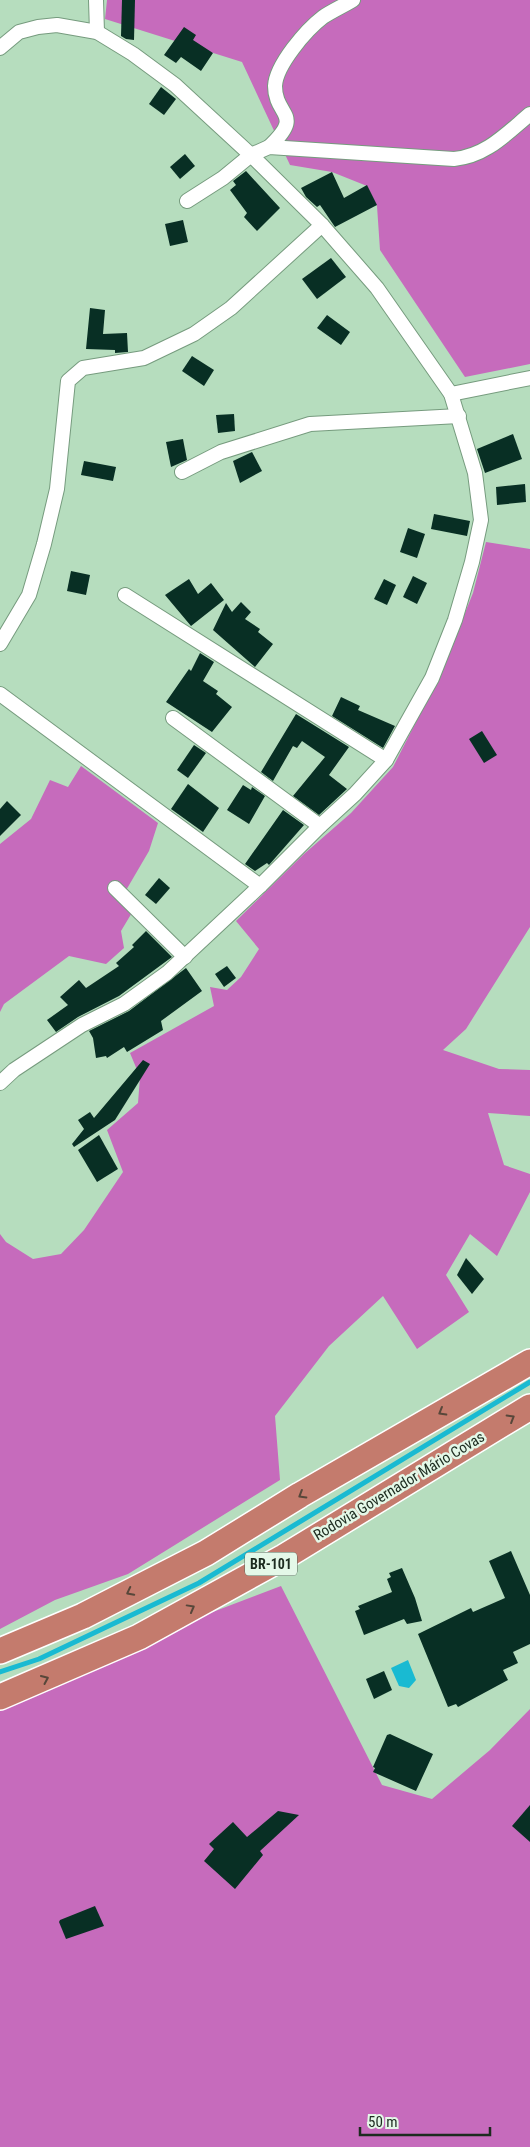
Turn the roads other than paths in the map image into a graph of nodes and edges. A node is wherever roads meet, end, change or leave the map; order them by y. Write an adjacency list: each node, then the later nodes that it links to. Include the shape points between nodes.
1 (96, 0): 3 (street)
2 (353, 0): 6 (street, via 322,18 299,40 276,75 276,91 287,119 286,127)
3 (97, 32): 4 (street, via 57,25 38,27 19,32); 7 (street, via 175,85)
4 (0, 48)
5 (530, 114): 6 (street, via 483,152 454,160)
6 (269, 146): 7 (street)
7 (252, 155): 8 (street); 9 (street)
8 (187, 201)
9 (322, 225): 11 (street, via 377,288); 15 (street, via 231,308 194,334 144,358 83,368 68,381 57,489 44,544 29,595)
10 (530, 378): 11 (street)
11 (451, 394): 12 (street)
12 (458, 416): 13 (street, via 310,424 221,452); 18 (street, via 475,473 481,520 455,620 432,678)
13 (182, 472)
14 (125, 595): 18 (street)
15 (0, 644)
16 (0, 694): 20 (street)
17 (173, 718): 19 (street)
18 (386, 760): 19 (street)
19 (320, 826): 20 (street)
20 (260, 886): 22 (street)
21 (115, 888): 22 (street)
22 (185, 957): 23 (street, via 124,1004 82,1025 14,1070)
23 (0, 1083)
24 (530, 1362): 26 (highway, BR-101, one-way to 26, via 309,1490 206,1554 83,1616)
25 (530, 1407): 27 (highway, Rodovia Governador Mário Covas / BR-101, one-way to 25, via 148,1633 284,1557)
26 (0, 1650)
27 (0, 1698)

